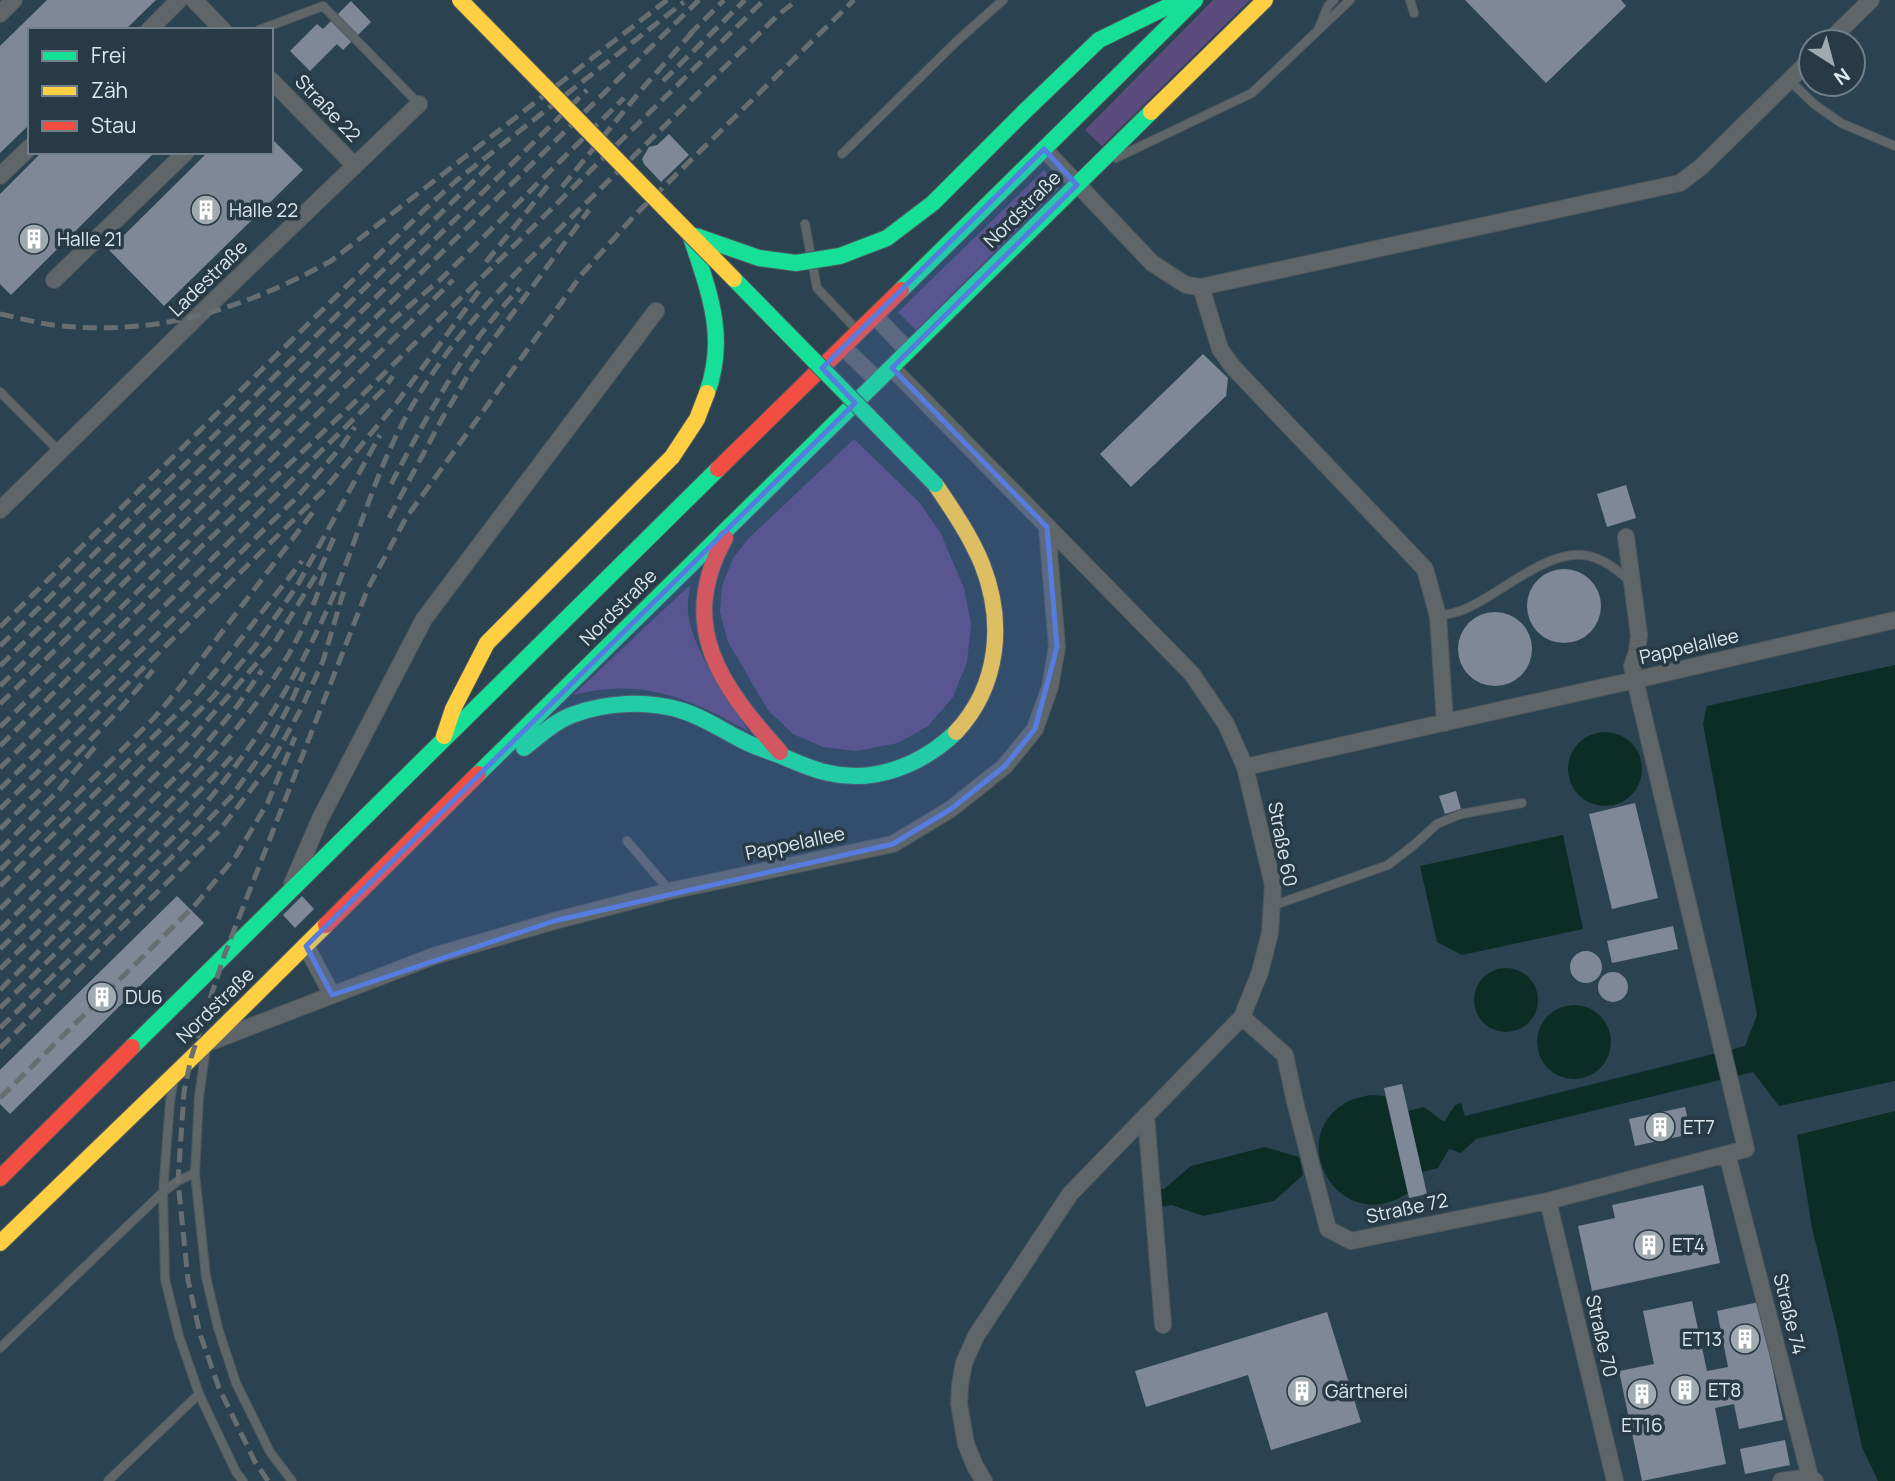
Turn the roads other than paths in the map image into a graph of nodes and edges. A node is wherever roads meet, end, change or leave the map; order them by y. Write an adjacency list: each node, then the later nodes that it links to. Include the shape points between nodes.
1 (14, 0): 14 (street)
2 (179, 0): 15 (street)
3 (194, 0): 16 (street)
4 (460, 0): 34 (street, bridge)
5 (1003, 0): 28 (lane)
6 (1181, 0): 34 (street, bridge, via 1099,40 933,203 887,238 840,257 796,263 759,258)
7 (1195, 0): 26 (street, Nordstraße)
8 (1265, 0): 30 (street, Nordstraße)
9 (1334, 0): 19 (lane)
10 (1350, 0): 19 (lane)
11 (1409, 0): 13 (lane)
12 (1871, 0): 18 (street)
13 (1414, 13)
14 (0, 14)
15 (151, 28)
16 (221, 28)
17 (264, 28): 23 (lane, Ladestraße, via 323,6)
18 (1842, 28)
19 (1318, 30): 30 (lane, via 1252,93)
20 (1797, 72): 21 (street)
21 (1789, 80): 24 (lane, via 1841,123); 36 (street, via 1680,183)
22 (273, 81): 29 (street, Straße 22)
23 (419, 104): 29 (street, Ladestraße)
24 (1895, 146)
25 (28, 149): 31 (street)
26 (1044, 149): 32 (street); 38 (street, Nordstraße)
27 (184, 154): 35 (street)
28 (842, 154)
29 (355, 166): 45 (street, Ladestraße)
30 (1094, 169): 32 (street, Nordstraße)
31 (0, 176)
32 (1077, 184): 36 (street, via 1152,264 1186,285); 41 (street, Nordstraße)
33 (805, 224): 39 (lane, via 817,288)
34 (690, 234): 55 (street, via 714,310 717,345 712,379 697,419 672,457 644,487 487,643); 56 (street, bridge, via 935,484 983,567 995,618 987,684 972,714 926,757 891,771 859,776 829,774)
35 (54, 280)
36 (1201, 287): 51 (street, via 1220,349 1232,366 1425,569)
37 (656, 311): 62 (street, via 424,619 320,819)
38 (875, 316): 39 (street, Nordstraße); 41 (street)
39 (859, 332): 40 (street, Nordstraße)
40 (843, 347): 43 (street); 55 (street, Nordstraße)
41 (908, 351): 42 (street, Nordstraße)
42 (892, 368): 43 (street, Nordstraße); 48 (street, Straße 60)
43 (878, 381): 47 (street, Nordstraße)
44 (0, 392): 45 (lane)
45 (60, 452): 46 (street, Ladestraße)
46 (0, 510)
47 (734, 521): 56 (street, via 706,582 705,630 728,684 757,727); 59 (street, Nordstraße)
48 (1048, 527): 57 (street, Straße 60, via 1192,674 1226,724); 61 (street, Pappelallee, via 1057,647 1050,687 1035,729 1005,766 951,809 893,844)
49 (1626, 537): 50 (street, Pappelallee)
50 (1632, 583): 51 (lane, via 1610,564 1583,555 1558,558 1463,610); 53 (street, Pappelallee, via 1639,635 1632,666)
51 (1438, 616): 54 (street)
52 (1895, 620): 53 (street, Pappelallee)
53 (1635, 680): 54 (street); 70 (street, via 1746,1149)
54 (1445, 723): 57 (street)
55 (441, 743): 62 (street, Nordstraße)
56 (785, 757): 59 (street, via 667,707 617,704 572,715 547,730)
57 (1245, 768): 63 (street, Straße 60, via 1273,885)
58 (1522, 803): 63 (lane, via 1461,814 1437,824 1388,865)
59 (444, 810): 64 (street, Nordstraße)
60 (627, 841): 61 (lane)
61 (670, 891): 65 (street, Pappelallee, via 434,956)
62 (288, 893): 72 (street, Nordstraße)
63 (1272, 906): 66 (street, Straße 60, via 1260,972)
64 (306, 946): 65 (street); 67 (street, Nordstraße)
65 (331, 995): 67 (street, Pappelallee)
66 (1242, 1017): 69 (street, Straße 60); 74 (street, Straße 72, via 1286,1055 1328,1229 1351,1241)
67 (206, 1044): 68 (street, Nordstraße); 71 (lane)
68 (175, 1073): 73 (lane); 75 (street, Nordstraße)
69 (1146, 1115): 76 (street); 83 (street, Straße 60, via 1070,1194 976,1336 964,1363 959,1404 966,1444)
70 (1727, 1154): 74 (street, Straße 72); 79 (street, Straße 74)
71 (195, 1173): 73 (lane); 82 (lane, via 206,1277 218,1328 241,1393 270,1452)
72 (0, 1178)
73 (163, 1192): 77 (lane); 78 (lane, via 165,1279)
74 (1548, 1201): 84 (street, Straße 70)
75 (0, 1242)
76 (1163, 1325)
77 (0, 1348)
78 (199, 1394): 80 (lane); 81 (lane)
79 (1812, 1479): 85 (street)
80 (108, 1481)
81 (243, 1481)
82 (292, 1481)
83 (984, 1481)
84 (1615, 1481)
85 (1781, 1481)

